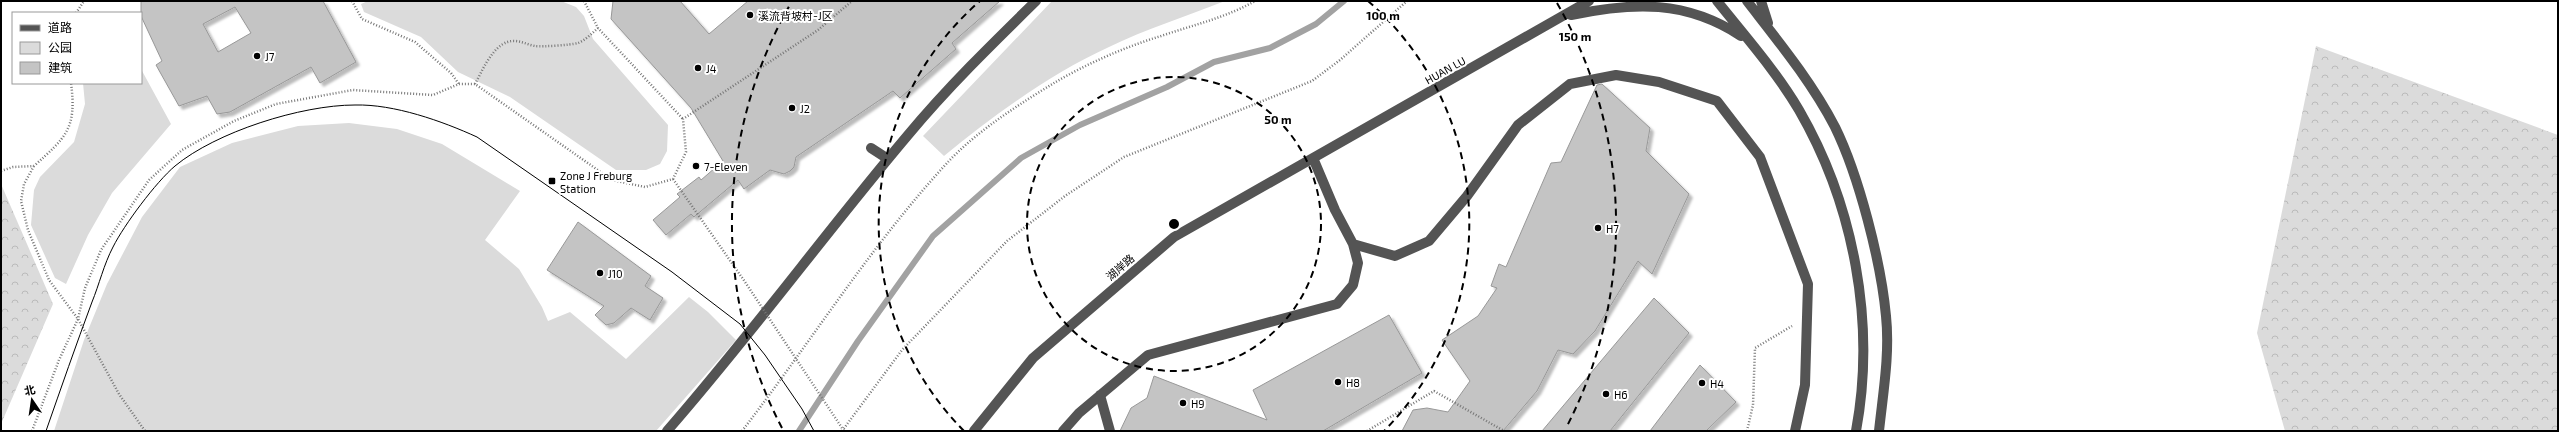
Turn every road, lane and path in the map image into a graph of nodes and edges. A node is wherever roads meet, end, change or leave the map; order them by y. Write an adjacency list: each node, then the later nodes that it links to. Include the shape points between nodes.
1 (84, 1): 12 (path)
2 (352, 1): 18 (path, via 362,19 415,42 451,73)
3 (584, 1): 14 (path)
4 (852, 1): 20 (path, via 818,30)
5 (1036, 1): 23 (street, via 971,66)
6 (1255, 1): 34 (path, via 1233,13 1159,36 1108,56 1054,83 988,128 949,161 855,275)
7 (1407, 1): 35 (path, via 1312,81 1124,157 1059,201 1007,241 902,350)
8 (1590, 1): 13 (street, HUAN LU)
9 (1717, 1): 16 (street)
10 (1747, 1): 15 (street)
11 (1761, 1): 15 (street)
12 (77, 12)
13 (1561, 17): 16 (street, via 1619,7 1664,5 1705,14); 22 (street, HUAN LU)
14 (598, 28): 19 (path, via 578,43 535,46 524,41 510,41 502,45 484,66); 20 (path)
15 (1771, 33): 44 (street, via 1804,76 1835,128 1860,197 1875,253 1886,317 1886,367)
16 (1752, 45): 43 (street, via 1799,110 1818,146 1838,195 1854,253 1864,329 1863,393)
17 (71, 84): 24 (path, via 74,106 66,137)
18 (459, 84): 19 (path); 29 (path, via 433,95 353,90 276,104 234,121 182,150 149,180 101,250 85,288)
19 (475, 84): 26 (path, via 612,180 645,187)
20 (683, 119): 26 (path, via 686,152)
21 (871, 148): 23 (street)
22 (1313, 158): 27 (street); 36 (street, 湖岸路, via 1174,237 1033,358)
23 (888, 159): 33 (street, via 731,357)
24 (34, 166): 25 (path, via 13,167); 29 (path, via 24,184 22,201 28,230 49,280)
25 (1, 171)
26 (673, 179): 35 (path, bridge, via 743,279)
27 (1353, 244): 28 (street, via 1395,256 1430,241 1467,196 1518,125 1570,84 1616,75 1659,82 1717,101 1760,157 1808,284); 30 (street, via 1358,263 1354,278 1352,285 1337,304 1148,355)
28 (1806, 317): 41 (path, via 1755,348 1753,405); 42 (street, via 1805,386)
29 (78, 319): 31 (path); 32 (path, via 119,394)
30 (1100, 395): 37 (street, via 1079,413); 38 (street)
31 (32, 431)
32 (145, 431)
33 (667, 431)
34 (742, 431)
35 (843, 431)
36 (974, 431)
37 (1064, 431)
38 (1110, 431)
39 (1367, 431): 40 (path, via 1434,391)
40 (1504, 431)
41 (1746, 431)
42 (1795, 431)
43 (1856, 431)
44 (1879, 431)

